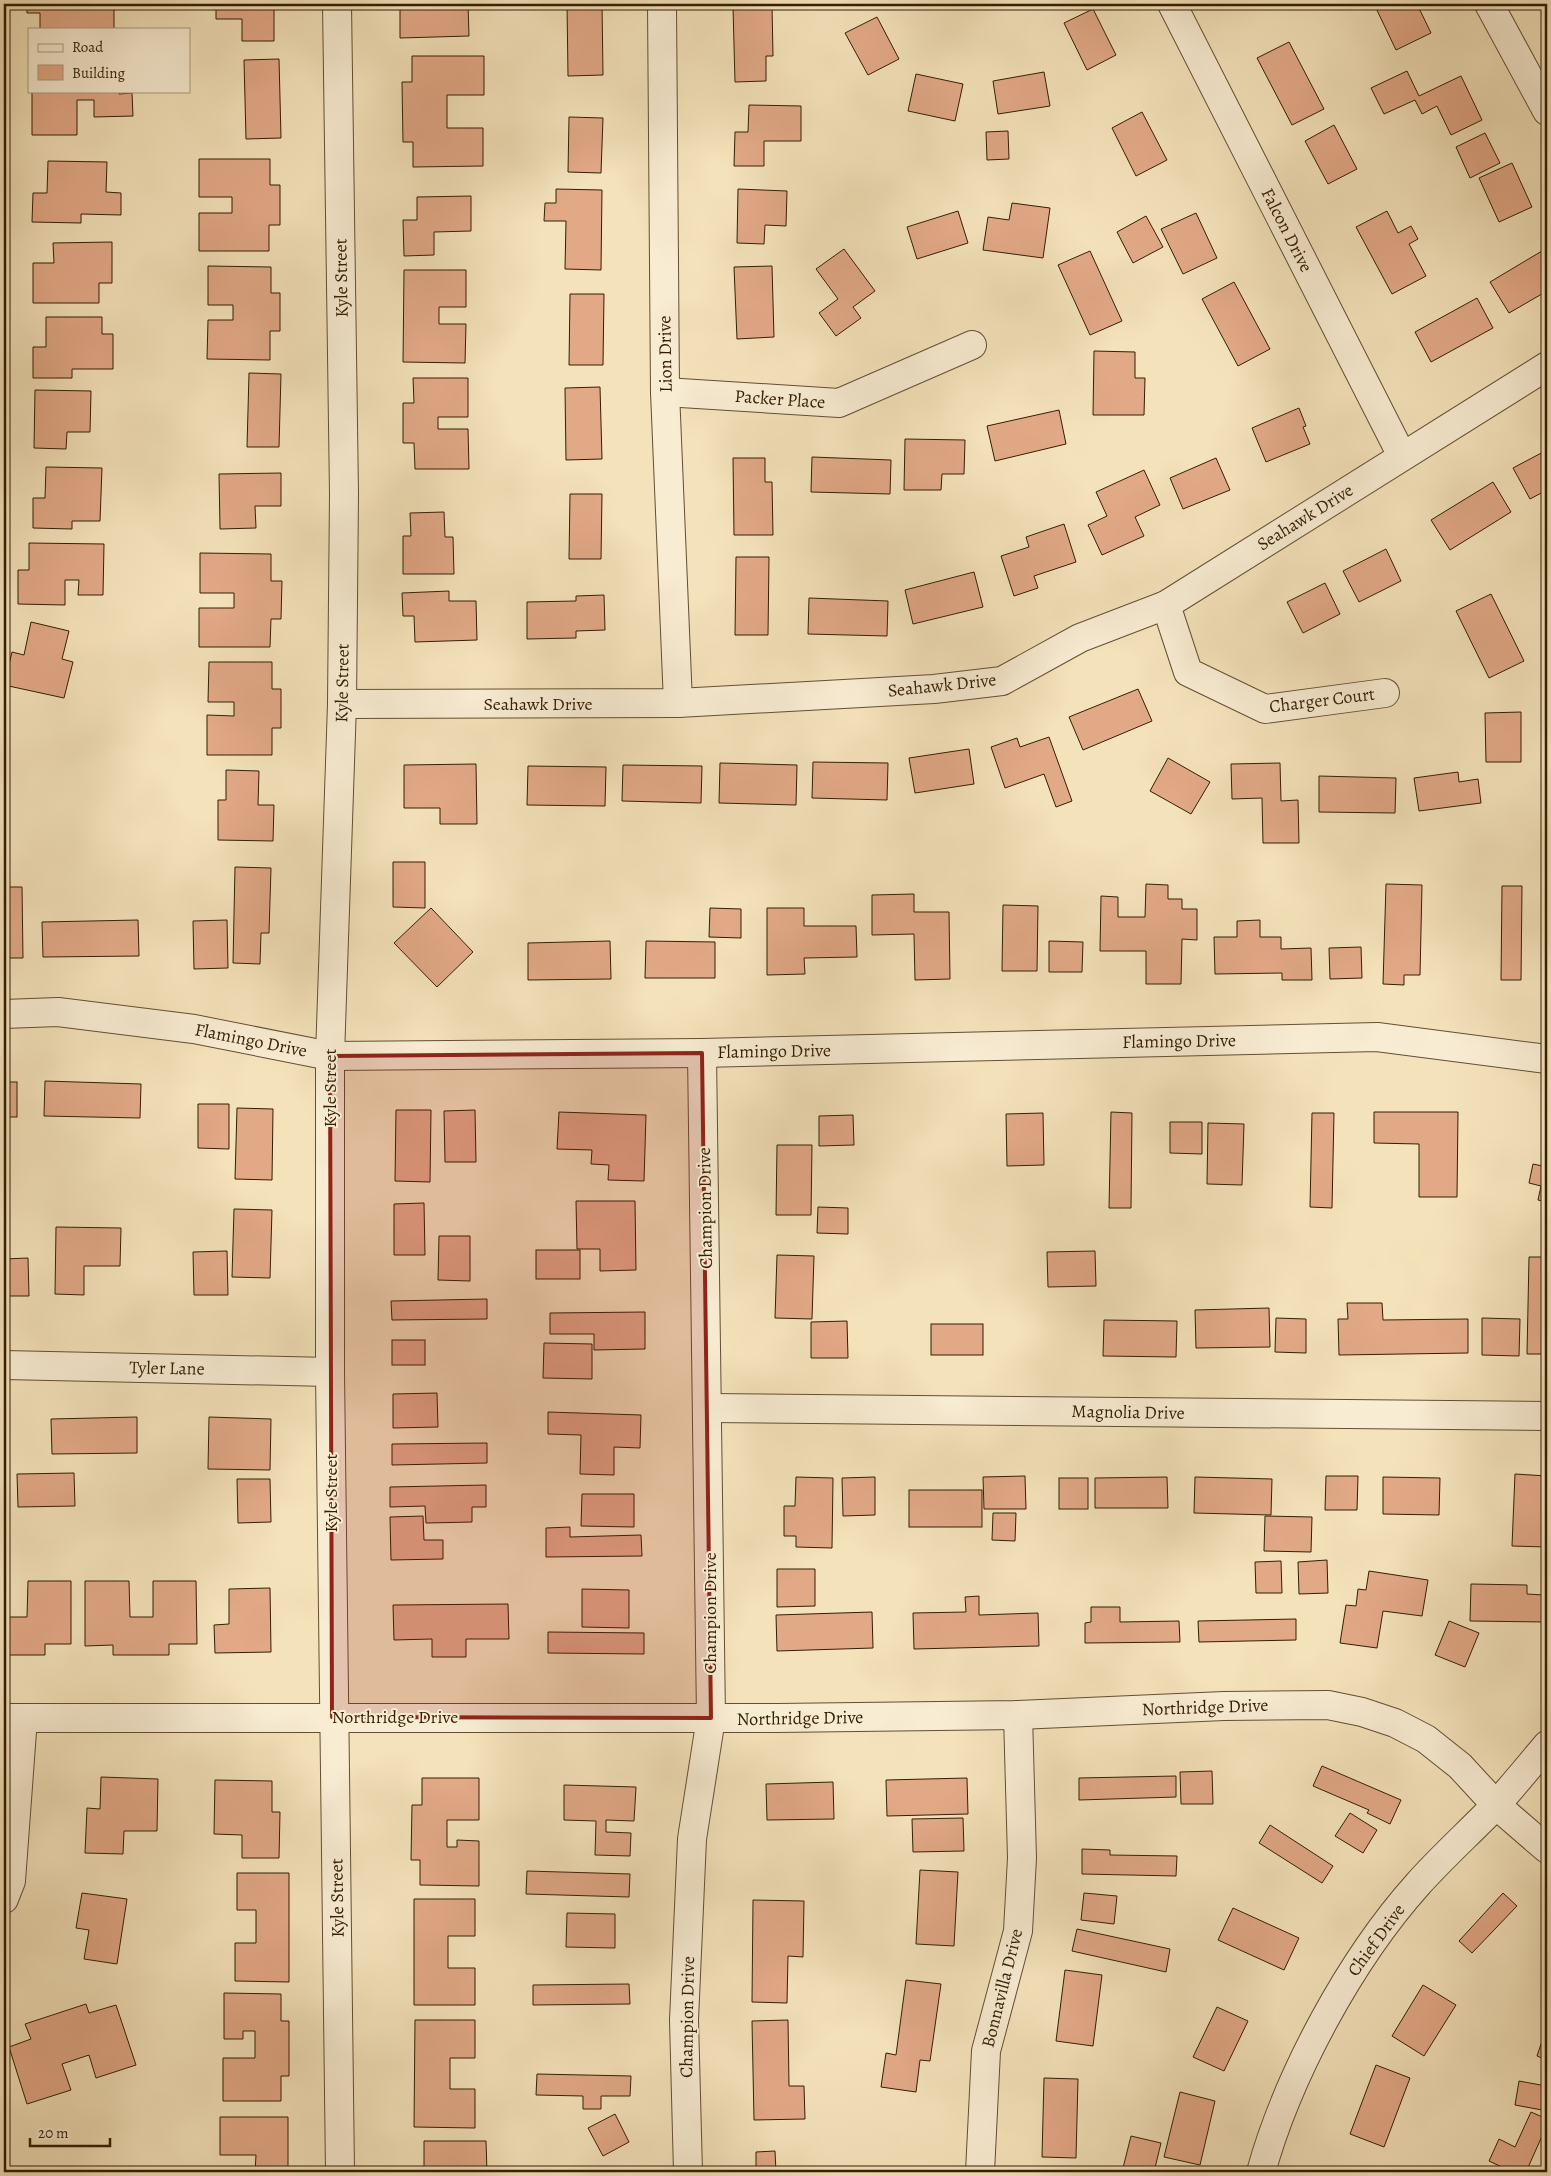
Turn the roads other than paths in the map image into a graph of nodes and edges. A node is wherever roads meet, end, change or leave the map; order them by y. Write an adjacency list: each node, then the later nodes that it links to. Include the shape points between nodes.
1 (337, 4): 13 (street, Kyle Street, via 344,494)
2 (662, 4): 8 (street, Lion Drive)
3 (1172, 4): 9 (street, Falcon Drive)
4 (1489, 4): 5 (street)
5 (1547, 111)
6 (972, 345): 8 (street, Packer Place, via 839,403)
7 (1547, 366): 9 (street, Seahawk Drive)
8 (665, 392): 12 (street, Lion Drive)
9 (1402, 456): 10 (street, Seahawk Drive)
10 (1166, 605): 11 (street, Charger Court, via 1188,672 1265,709); 12 (street, Seahawk Drive, via 1080,638 1002,681 934,689)
11 (1385, 693)
12 (678, 703): 13 (street, Seahawk Drive)
13 (342, 704): 16 (street, Kyle Street)
14 (4, 1014): 16 (street, Flamingo Drive, via 58,1012 194,1029)
15 (702, 1053): 16 (street, Flamingo Drive); 17 (street, Flamingo Drive, via 1377,1037); 20 (street, Champion Drive)
16 (330, 1056): 19 (street, Kyle Street)
17 (1547, 1059)
18 (4, 1365): 19 (street, Tyler Lane)
19 (330, 1372): 23 (street, Kyle Street)
20 (708, 1408): 21 (street, Magnolia Drive); 25 (street, Champion Drive)
21 (1547, 1416)
22 (1018, 1715): 25 (street, Northridge Drive); 27 (street, Northridge Drive, via 1328,1705 1395,1723 1426,1740 1460,1766); 32 (street, Bonnavilla Drive, via 1022,1858 1018,1931 986,2051)
23 (332, 1717): 24 (street, Northridge Drive); 25 (street, Northridge Drive); 30 (street, Kyle Street, via 337,1852)
24 (14, 1718): 29 (street, via 11,1882)
25 (711, 1718): 31 (street, Champion Drive, via 692,1839 684,2020)
26 (1547, 1746): 27 (street, Chief Drive)
27 (1496, 1805): 28 (street, Northridge Drive); 33 (street, Chief Drive, via 1417,1884 1370,1944 1347,1980 1282,2109)
28 (1547, 1849)
29 (4, 1899)
30 (340, 2172)
31 (688, 2172)
32 (980, 2172)
33 (1261, 2172)

